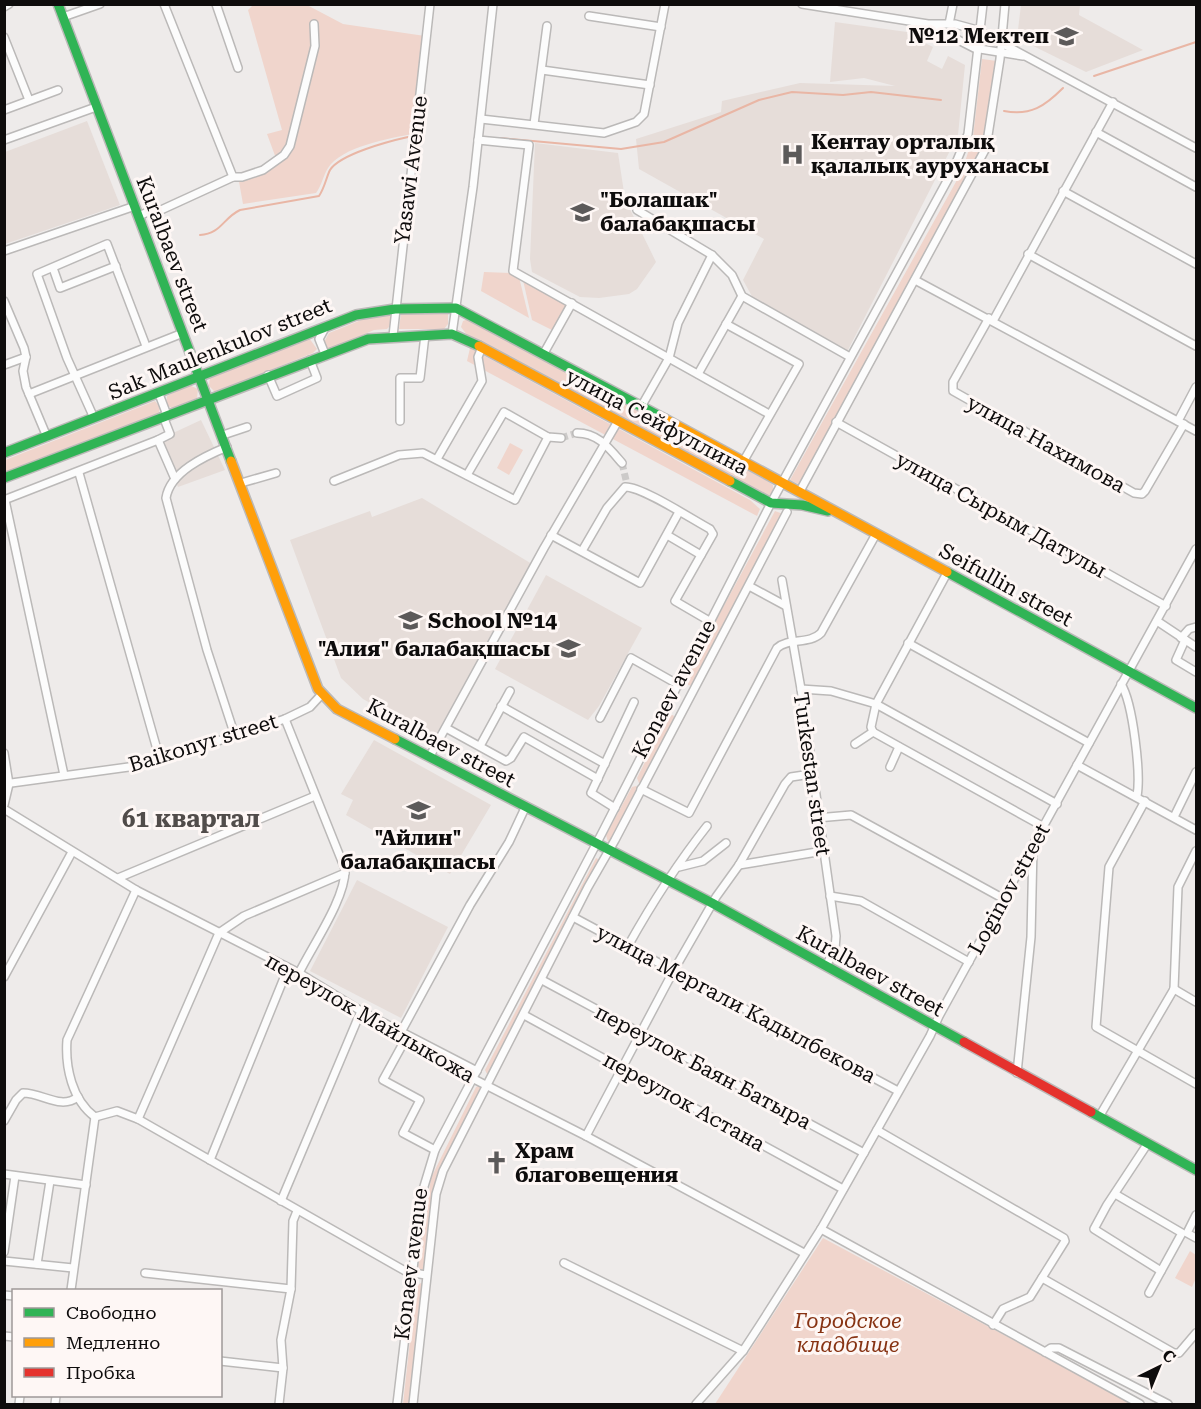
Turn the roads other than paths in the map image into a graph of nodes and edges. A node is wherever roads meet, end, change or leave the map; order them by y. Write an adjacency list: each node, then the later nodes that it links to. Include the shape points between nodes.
1 (9, 4): 13 (street)
2 (58, 4): 15 (main road, Kuralbaev street)
3 (100, 4): 15 (street)
4 (164, 4): 41 (street)
5 (216, 4): 27 (street)
6 (430, 4): 58 (street, Yasawi Avenue)
7 (493, 4): 35 (street)
8 (665, 4): 20 (street)
9 (802, 4): 17 (street)
10 (953, 4): 18 (street)
11 (983, 4): 21 (street, Konaev avenue)
12 (1005, 4): 23 (street, Konaev avenue)
13 (4, 7)
14 (589, 16): 20 (street)
15 (63, 17): 33 (main road, Kuralbaev street)
16 (314, 24): 41 (street, via 315,46 290,146 263,170)
17 (928, 24): 18 (street); 24 (street)
18 (949, 24): 21 (street)
19 (547, 26): 28 (street)
20 (661, 27): 29 (street)
21 (980, 31): 23 (street); 24 (street, Konaev avenue)
22 (4, 37): 31 (street)
23 (1001, 41): 25 (street, Konaev avenue); 26 (street)
24 (979, 49): 25 (street); 72 (street, Konaev avenue, via 964,144)
25 (1001, 53): 26 (street); 53 (street, Konaev avenue, via 986,148)
26 (1028, 57): 32 (street)
27 (238, 68)
28 (542, 70): 29 (street); 36 (street)
29 (650, 86): 36 (street, via 641,119 614,131)
30 (58, 90): 31 (street)
31 (29, 100): 34 (street)
32 (1113, 102): 37 (street); 40 (street)
33 (96, 107): 38 (street); 44 (main road, Kuralbaev street)
34 (4, 110)
35 (481, 119): 36 (street); 39 (street)
36 (534, 124)
37 (1096, 132): 42 (street); 43 (street)
38 (4, 140)
39 (478, 140): 56 (street, via 529,146 513,271); 57 (street)
40 (1197, 148)
41 (233, 177): 46 (street)
42 (1197, 187)
43 (1063, 192): 49 (street); 50 (street)
44 (135, 206): 46 (main road, Kuralbaev street); 47 (street)
45 (637, 210): 48 (street)
46 (139, 216): 62 (main road, Kuralbaev street)
47 (4, 251)
48 (712, 255): 54 (street, via 732,275); 73 (street, via 678,323)
49 (1028, 255): 59 (street); 67 (street)
50 (1197, 264)
51 (116, 266): 52 (street, via 60,288); 52 (street, via 107,244); 66 (street)
52 (52, 268): 77 (street, via 37,274)
53 (915, 280): 59 (street); 90 (street, Konaev avenue)
54 (742, 296): 60 (street); 72 (street)
55 (4, 301): 71 (street)
56 (572, 303): 69 (street); 73 (street)
57 (456, 308): 58 (main road, Sak Maulenkulov street); 63 (street); 69 (main road, улица Сейфуллина)
58 (395, 309): 61 (main road, Sak Maulenkulov street, via 364,313); 65 (street, Yasawi Avenue)
59 (992, 319): 91 (street); 91 (street, улица Нахимова, via 952,385 953,391 1134,493 1145,491)
60 (726, 324): 76 (street); 85 (street, via 799,364)
61 (327, 326): 70 (street, via 319,339); 79 (main road, Sak Maulenkulov street)
62 (183, 333): 66 (street); 79 (main road, Kuralbaev street)
63 (452, 334): 64 (main road, Sak Maulenkulov street); 68 (main road, улица Сейфуллина)
64 (425, 335): 65 (main road, Sak Maulenkulov street); 88 (street, via 420,378 400,378)
65 (393, 336): 70 (main road, Sak Maulenkulov street, via 368,339)
66 (146, 346): 77 (street)
67 (1197, 346)
68 (482, 347): 89 (main road, улица Сейфуллина); 103 (street, via 478,357 482,381)
69 (543, 353): 84 (main road, улица Сейфуллина)
70 (325, 354): 74 (main road, Sak Maulenkulov street)
71 (26, 357): 75 (street); 82 (street, via 23,371)
72 (850, 357): 113 (street, Konaev avenue)
73 (669, 358): 76 (street); 84 (street)
74 (310, 360): 78 (main road, Sak Maulenkulov street); 78 (street, via 317,378 277,396)
75 (4, 365)
76 (698, 374): 85 (street)
77 (74, 375): 82 (street); 87 (street)
78 (267, 375): 83 (main road, Sak Maulenkulov street)
79 (200, 376): 81 (main road, Sak Maulenkulov street); 83 (main road, Kuralbaev street)
80 (1197, 387): 91 (street)
81 (159, 393): 86 (street); 87 (main road, Sak Maulenkulov street)
82 (29, 394): 96 (street)
83 (208, 399): 86 (main road, Sak Maulenkulov street); 95 (main road, Kuralbaev street)
84 (641, 407): 104 (main road, улица Сейфуллина)
85 (769, 414): 104 (street)
86 (165, 416): 99 (street, via 170,434); 109 (main road, Sak Maulenkulov street)
87 (94, 418): 96 (main road, Sak Maulenkulov street)
88 (400, 421)
89 (618, 421): 100 (street); 116 (main road, улица Сейфуллина)
90 (836, 422): 114 (street, Konaev avenue); 130 (street, улица Сырым Датулы)
91 (1181, 422): 93 (street)
92 (247, 427): 95 (street)
93 (1197, 431)
94 (577, 433): 100 (street, via 586,433)
95 (222, 435): 101 (main road, Kuralbaev street)
96 (48, 437): 102 (main road, Sak Maulenkulov street)
97 (548, 437): 98 (street); 108 (street, via 504,412); 108 (street, via 515,500)
98 (561, 438)
99 (158, 440): 106 (street); 110 (street)
100 (605, 443): 105 (street); 121 (street)
101 (227, 447): 110 (street, via 198,461); 112 (main road, Kuralbaev street)
102 (4, 453)
103 (437, 459): 108 (street); 111 (street, via 423,453 399,455)
104 (743, 462): 113 (main road, улица Сейфуллина)
105 (622, 463)
106 (79, 473): 115 (street); 160 (street)
107 (276, 473): 112 (street)
108 (467, 475)
109 (4, 478)
110 (175, 479): 153 (street, via 167,491 168,514)
111 (334, 481)
112 (241, 483): 144 (main road, Kuralbaev street)
113 (782, 483): 114 (main road, улица Сейфуллина); 116 (street, Konaev avenue)
114 (800, 491): 117 (main road, Konaev avenue); 119 (main road, Seifullin street)
115 (5, 500): 166 (street)
116 (771, 503): 117 (main road, улица Сейфуллина); 132 (street, Konaev avenue)
117 (789, 509): 119 (main road, улица Сейфуллина, via 819,508); 128 (street, Konaev avenue)
118 (679, 512): 122 (street); 124 (street, via 625,483); 125 (street, via 712,532)
119 (850, 520): 120 (main road, Seifullin street)
120 (876, 534): 126 (main road, Seifullin street); 135 (street, via 825,628 814,638)
121 (551, 535): 124 (street); 151 (street)
122 (667, 535): 124 (street, via 640,583); 125 (street)
123 (1197, 549): 130 (street, Loginov street)
124 (582, 551)
125 (701, 555): 132 (street, via 675,601)
126 (947, 573): 136 (street); 138 (main road, Seifullin street)
127 (782, 580): 129 (street, Turkestan street)
128 (748, 586): 129 (street); 169 (street, Konaev avenue)
129 (786, 606): 135 (street, Turkestan street)
130 (1166, 606): 131 (street, Loginov street)
131 (1157, 621): 134 (street); 138 (street, Loginov street)
132 (711, 622): 141 (street, Konaev avenue)
133 (1197, 627): 134 (street, via 1189,628)
134 (1183, 639): 137 (street); 139 (street, via 1176,660)
135 (793, 642): 142 (street, Turkestan street); 169 (street, via 777,648 689,813)
136 (908, 643): 146 (street); 154 (street)
137 (1197, 647)
138 (1128, 672): 140 (street, Loginov street); 148 (main road, Seifullin street)
139 (1197, 672)
140 (1122, 684): 154 (street, Loginov street); 171 (street, via 1130,705)
141 (679, 685): 149 (street, via 631,658); 176 (street, Konaev avenue)
142 (801, 689): 146 (street, via 831,691); 165 (street, Turkestan street)
143 (510, 691): 147 (street)
144 (321, 694): 150 (street, Baikonyr street, via 310,706); 159 (main road, Kuralbaev street, via 337,709)
145 (634, 702): 161 (street)
146 (876, 704): 152 (street); 173 (street)
147 (501, 706): 156 (street); 161 (street)
148 (1197, 708)
149 (600, 718)
150 (285, 719): 153 (street, Baikonyr street); 170 (street)
151 (446, 728): 156 (street); 159 (street)
152 (873, 732): 155 (street); 157 (street)
153 (235, 736): 160 (street, Baikonyr street)
154 (1089, 743): 162 (street, Loginov street)
155 (855, 744)
156 (480, 746): 167 (street, via 509,760 524,737)
157 (899, 747): 163 (street); 180 (street)
158 (4, 753): 168 (street)
159 (430, 756): 175 (main road, Kuralbaev street)
160 (160, 760): 166 (street, Baikonyr street)
161 (605, 764): 167 (street)
162 (1077, 765): 171 (street); 173 (street, Loginov street)
163 (890, 767)
164 (1197, 772): 177 (street)
165 (811, 774): 178 (street, Turkestan street); 189 (street, via 791,777 784,784)
166 (64, 775): 168 (street, Baikonyr street)
167 (598, 779): 176 (street, via 591,793)
168 (7, 784): 174 (street)
169 (641, 789): 188 (street, Konaev avenue)
170 (315, 796): 191 (street); 192 (street)
171 (1137, 796): 172 (street)
172 (1145, 801): 177 (street); 215 (street, via 1109,867 1096,1021 1100,1031)
173 (1057, 804): 180 (street, Loginov street)
174 (4, 807): 187 (street, переулок Майлыкожа)
175 (525, 808): 183 (main road, Kuralbaev street); 214 (street)
176 (615, 808): 183 (street, Konaev avenue)
177 (1174, 817): 181 (street)
178 (818, 818): 185 (street, Turkestan street); 196 (street, via 851,815)
179 (707, 826): 190 (street)
180 (1044, 827): 184 (street, Loginov street)
181 (1197, 830)
182 (726, 843): 190 (street, via 703,861)
183 (595, 845): 188 (main road, Kuralbaev street); 217 (street, Konaev avenue)
184 (1033, 847): 196 (street, Loginov street); 218 (street, via 1031,937)
185 (823, 851): 189 (street); 195 (street, Turkestan street)
186 (1197, 851): 208 (street, via 1178,886)
187 (72, 852): 192 (street, переулок Майлыкожа); 206 (street)
188 (608, 852): 193 (main road, Kuralbaev street); 198 (street, Konaev avenue)
189 (739, 865): 197 (street)
190 (680, 867): 193 (street)
191 (345, 873): 199 (street, via 244,916); 205 (street, via 335,904)
192 (118, 878): 194 (street, переулок Майлыкожа)
193 (665, 880): 197 (main road, Kuralbaev street); 200 (street)
194 (136, 890): 199 (street, переулок Майлыкожа); 223 (street, via 70,1029 67,1066)
195 (830, 896): 201 (street, via 861,901); 202 (street, Turkestan street, via 836,944)
196 (1004, 899): 201 (street, Loginov street)
197 (712, 903): 202 (main road, Kuralbaev street); 204 (street)
198 (573, 917): 200 (street, улица Мергали Кадылбекова); 207 (street, Konaev avenue)
199 (219, 933): 203 (street, переулок Майлыкожа); 226 (street)
200 (628, 946): 204 (street, улица Мергали Кадылбекова)
201 (969, 962): 212 (street, Loginov street)
202 (826, 966): 212 (main road, Kuralbaev street)
203 (288, 968): 205 (street, переулок Майлыкожа); 233 (street)
204 (674, 970): 213 (street); 222 (street, улица Мергали Кадылбекова)
205 (299, 973): 210 (street, переулок Майлыкожа)
206 (4, 977)
207 (542, 980): 211 (street, Konaev avenue); 213 (street, переулок Баян Батыра)
208 (1174, 989): 209 (street); 215 (street)
209 (1197, 1002)
210 (361, 1011): 214 (street, переулок Майлыкожа); 241 (street)
211 (524, 1015): 216 (street, переулок Астана); 221 (street, Konaev avenue)
212 (935, 1028): 218 (main road, Kuralbaev street); 222 (street, Loginov street)
213 (640, 1033): 216 (street); 232 (street, переулок Баян Батыра)
214 (403, 1036): 217 (street); 219 (street, переулок Майлыкожа, via 411,1047); 231 (street, via 383,1080 420,1100 403,1133)
215 (1136, 1051): 220 (street); 225 (street)
216 (622, 1068): 229 (street); 239 (street, переулок Астана)
217 (477, 1071): 219 (street, Konaev avenue)
218 (1017, 1073): 225 (main road, Kuralbaev street)
219 (472, 1078): 221 (street, переулок Майлыкожа); 231 (street, Konaev avenue)
220 (1197, 1084)
221 (487, 1086): 229 (street, переулок Майлыкожа); 255 (street, Konaev avenue, via 439,1183)
222 (898, 1091): 228 (street, Loginov street)
223 (78, 1097): 224 (street); 227 (street, via 61,1104 23,1093)
224 (95, 1117): 226 (street, via 117,1111); 238 (street)
225 (1099, 1117): 230 (main road, Kuralbaev street)
226 (138, 1119): 233 (street)
227 (4, 1122)
228 (877, 1130): 232 (street, Loginov street); 256 (street, via 1063,1236 1065,1241)
229 (586, 1136): 247 (street, переулок Майлыкожа)
230 (1148, 1143): 234 (main road, Kuralbaev street); 240 (street)
231 (435, 1150): 254 (street, Konaev avenue, via 422,1193)
232 (864, 1153): 239 (street, Loginov street)
233 (210, 1160): 241 (street)
234 (1197, 1170)
235 (4, 1174): 236 (street)
236 (15, 1176): 237 (street); 246 (street)
237 (50, 1181): 238 (street); 250 (street)
238 (86, 1185): 251 (street)
239 (843, 1189): 244 (street, Loginov street)
240 (1115, 1194): 252 (street, via 1095,1232); 252 (street, via 1181,1231)
241 (281, 1201): 242 (street)
242 (297, 1211): 254 (street); 258 (street, via 293,1221)
243 (1197, 1215): 245 (street, via 1187,1233)
244 (821, 1229): 247 (street, Loginov street); 260 (street)
245 (1197, 1238)
246 (4, 1252)
247 (804, 1253): 264 (street, Loginov street)
248 (4, 1261): 250 (street)
249 (564, 1263): 264 (street)
250 (37, 1264): 251 (street)
251 (73, 1268): 257 (street)
252 (1161, 1270): 259 (street)
253 (145, 1273): 258 (street)
254 (412, 1273): 255 (street); 269 (street, Konaev avenue)
255 (426, 1275): 270 (street, Konaev avenue)
256 (1042, 1278): 260 (street, via 1027,1300 1003,1309); 262 (street, via 1174,1353)
257 (71, 1289)
258 (291, 1289): 267 (street, via 281,1340)
259 (1149, 1293)
260 (993, 1324): 265 (street)
261 (1197, 1333): 262 (street)
262 (1190, 1342): 263 (street)
263 (1197, 1347)
264 (742, 1351): 271 (street, Loginov street)
265 (1045, 1352): 272 (street); 273 (street, via 1059,1348)
266 (222, 1361): 267 (street)
267 (283, 1368): 268 (street)
268 (279, 1404)
269 (397, 1404)
270 (413, 1404)
271 (696, 1404)
272 (1140, 1404)
273 (1168, 1404)

